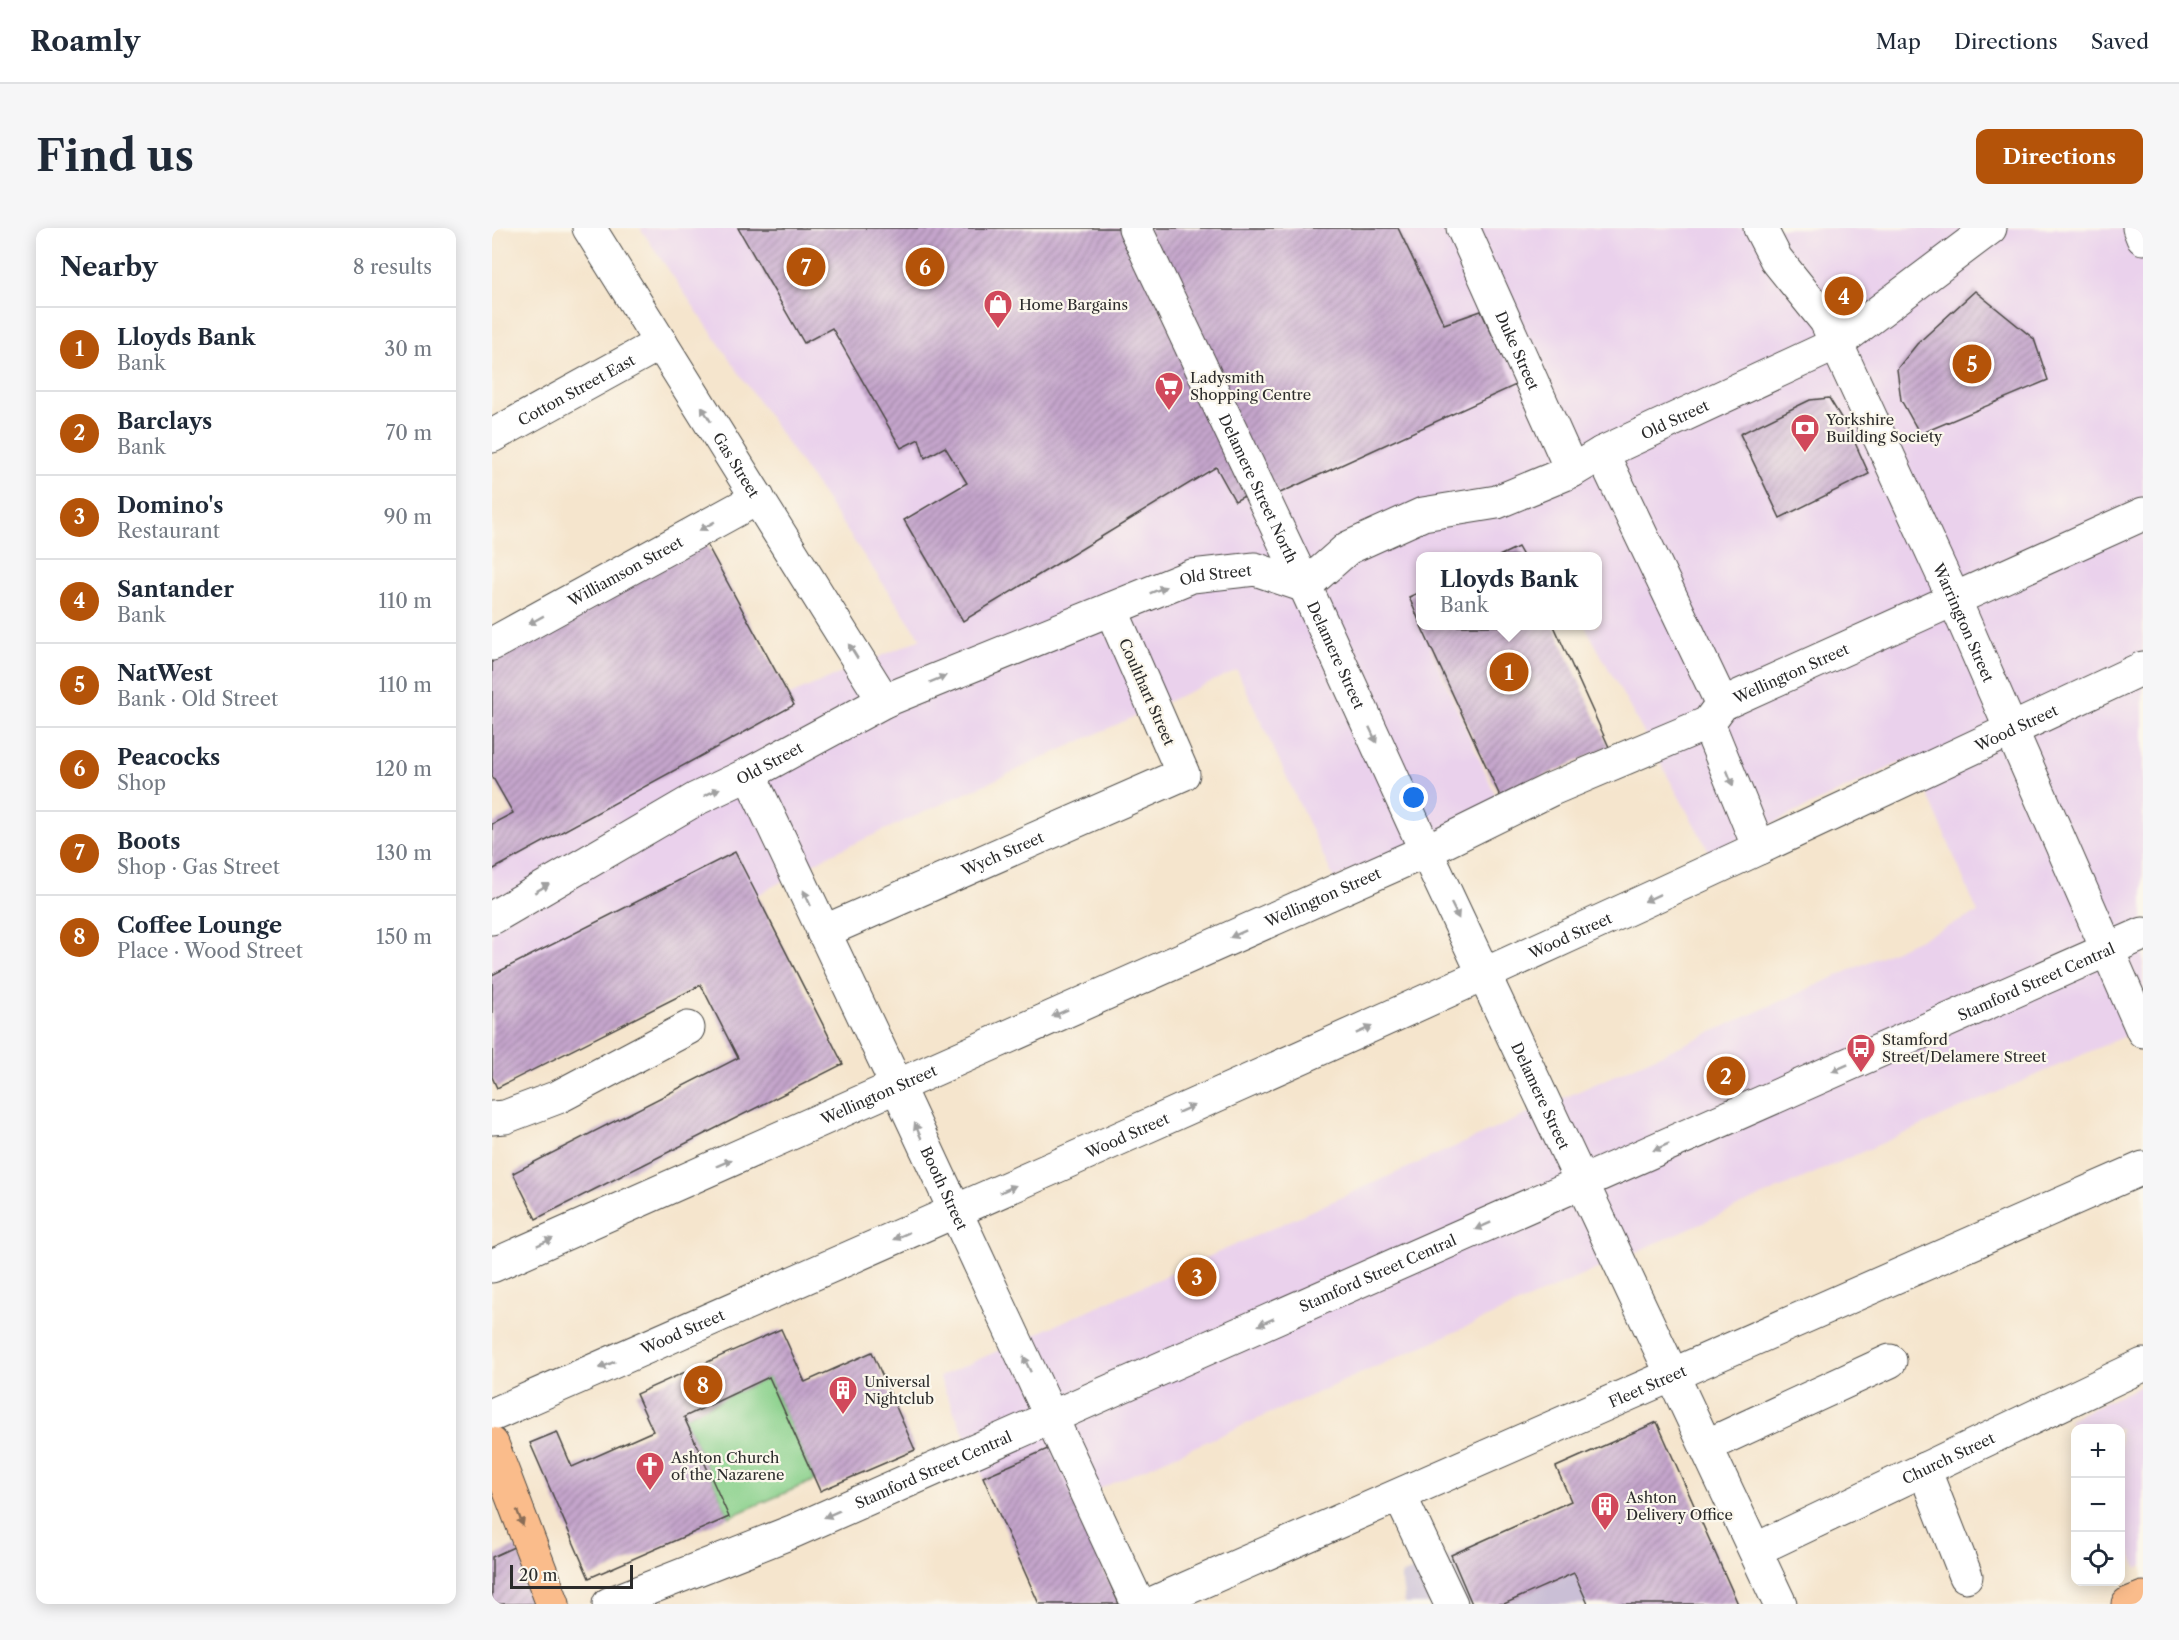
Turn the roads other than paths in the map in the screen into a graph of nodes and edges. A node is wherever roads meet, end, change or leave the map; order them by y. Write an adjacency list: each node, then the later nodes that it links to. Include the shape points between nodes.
1 (1135, 228): 15 (street, Delamere Street North)
2 (1463, 228): 12 (street, Duke Street)
3 (1760, 228): 9 (street, Warrington Street, via 1776,258 1826,321)
4 (1990, 228): 9 (street, Old Street)
5 (2139, 228): 7 (street)
6 (600, 235): 8 (street, Gas Street)
7 (2143, 238)
8 (661, 343): 10 (street, Cotton Street East); 13 (street, Gas Street, one-way to 8)
9 (1836, 344): 11 (street, Old Street); 16 (street, Warrington Street)
10 (492, 436)
11 (1602, 453): 12 (street, Old Street); 21 (street, via 1636,522)
12 (1572, 471): 15 (street, Old Street, via 1497,502 1422,514 1348,548)
13 (758, 498): 18 (street, Williamson Street, one-way to 18); 20 (street, Gas Street, one-way to 13)
14 (2143, 514): 16 (street, Wellington Street)
15 (1305, 586): 17 (street, Old Street, one-way to 15, via 1192,576 1255,569); 26 (street, Delamere Street, one-way to 26)
16 (1954, 599): 21 (street, Wellington Street); 22 (street, Warrington Street)
17 (1111, 609): 20 (street, Old Street, one-way to 17); 24 (street, Coulthart Street)
18 (492, 644)
19 (2143, 668): 22 (street, Wood Street)
20 (884, 701): 23 (street, Old Street)
21 (1715, 714): 25 (street, one-way to 25); 26 (street, Wellington Street)
22 (2011, 731): 25 (street, Wood Street); 30 (street, Warrington Street)
23 (749, 774): 27 (street, Old Street, one-way to 23, via 696,799); 28 (street, Booth Street, one-way to 23)
24 (1183, 774): 28 (street, Wych Street)
25 (1760, 848): 31 (street, Wood Street, one-way to 31)
26 (1426, 851): 31 (street, Delamere Street, one-way to 31); 34 (street, Wellington Street, one-way to 34)
27 (492, 918)
28 (823, 932): 34 (street, Booth Street)
29 (2143, 934): 30 (street, Stamford Street Central)
30 (2107, 950): 33 (street, Warrington Street); 37 (street, Stamford Street Central, one-way to 37)
31 (1486, 975): 37 (street, Delamere Street); 38 (street, Wood Street, one-way to 31)
32 (688, 1028): 35 (street, via 558,1097)
33 (2143, 1031)
34 (897, 1086): 38 (street, Booth Street, one-way to 34); 39 (street, Wellington Street, one-way to 34)
35 (492, 1118)
36 (2143, 1168): 42 (street, Fleet Street)
37 (1583, 1182): 42 (street, Delamere Street); 44 (street, Stamford Street Central, one-way to 44)
38 (955, 1212): 43 (street, Wood Street, one-way to 43); 44 (street, Booth Street, one-way to 38)
39 (492, 1266)
40 (1890, 1361): 46 (street)
41 (2143, 1365): 47 (street, Church Street)
42 (1673, 1376): 46 (street, Delamere Street); 48 (street, Fleet Street)
43 (492, 1415)
44 (1052, 1417): 53 (street, Stamford Street Central, one-way to 53, via 794,1531); 54 (street, Booth Street)
45 (492, 1444): 52 (highway, one-way to 52)
46 (1706, 1446): 49 (street, Delamere Street)
47 (1924, 1469): 49 (street, Church Street); 50 (street)
48 (1400, 1496): 55 (street, Fleet Street); 56 (street)
49 (1755, 1550): 57 (street, Delamere Street)
50 (1966, 1576)
51 (2143, 1598): 58 (highway)
52 (553, 1604)
53 (609, 1604)
54 (1138, 1604)
55 (1151, 1604)
56 (1451, 1604)
57 (1780, 1604)
58 (2128, 1604)

